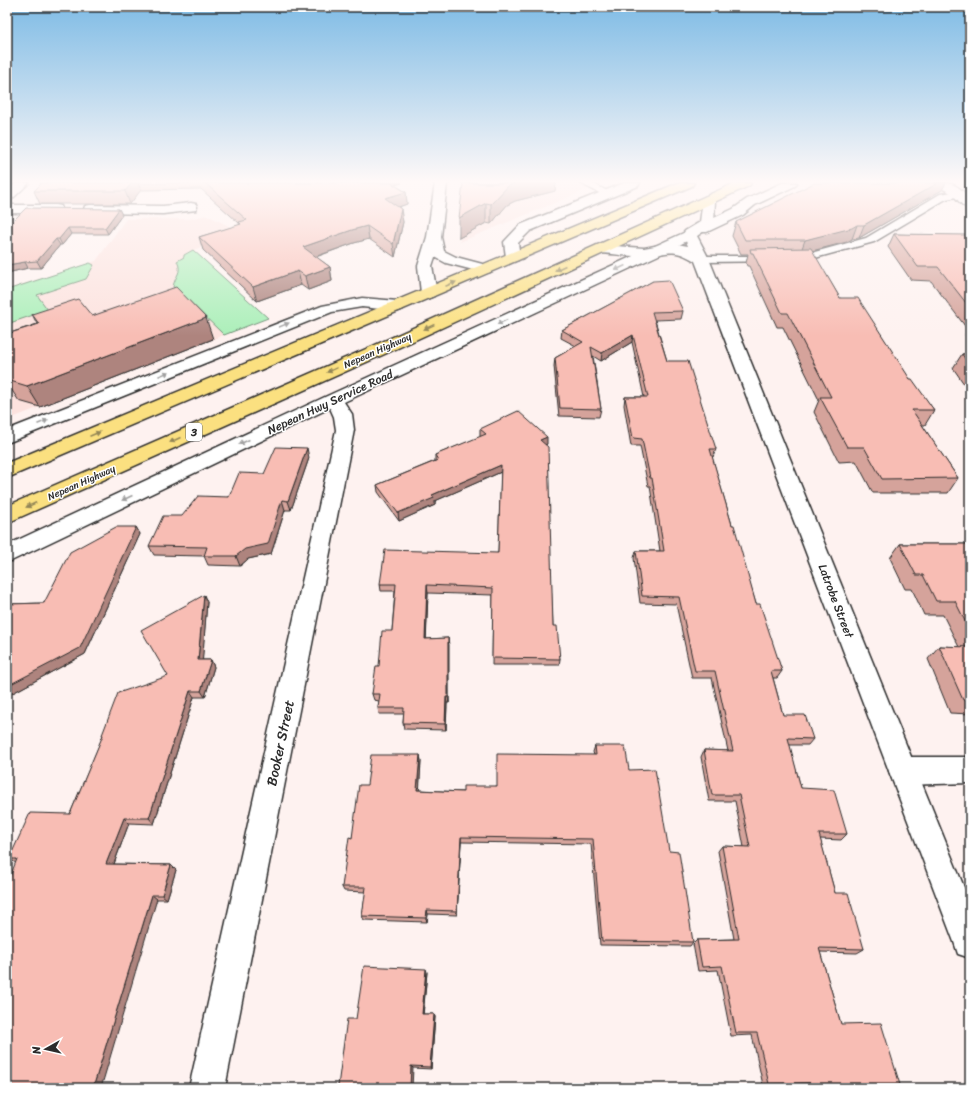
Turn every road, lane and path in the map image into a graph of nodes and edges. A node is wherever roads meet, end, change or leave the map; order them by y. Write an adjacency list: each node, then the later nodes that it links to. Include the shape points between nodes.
1 (519, 234): 10 (street, via 512,242)
2 (567, 234): 10 (highway)
3 (634, 234): 8 (highway, Nepean Highway / 3)
4 (690, 234): 9 (street, Nepean Hwy Service Road)
5 (694, 234): 11 (street, Latrobe Street, via 690,239)
6 (880, 234): 11 (lane, via 870,240 800,259)
7 (434, 237): 12 (street, via 438,253 451,260); 13 (street, via 425,266)
8 (601, 249): 9 (street, Nepean Hwy Service Road, via 639,252); 16 (highway, Nepean Highway / 3, one-way to 16)
9 (658, 250): 11 (street, via 681,249 692,252); 17 (street, Nepean Hwy Service Road, one-way to 17)
10 (513, 257): 12 (highway)
11 (702, 259): 22 (street, Latrobe Street)
12 (485, 269): 13 (highway, one-way to 12)
13 (429, 293): 14 (highway)
14 (398, 306): 15 (highway); 18 (street, one-way to 14, via 316,313 366,301)
15 (351, 326): 16 (highway); 19 (highway, one-way to 15)
16 (381, 349): 20 (highway, Nepean Highway / 3, one-way to 20)
17 (333, 400): 21 (street, Nepean Hwy Service Road, one-way to 21); 25 (street, Booker Street, via 341,408 345,418 345,430)
18 (7, 437)
19 (7, 471)
20 (7, 515)
21 (7, 555)
22 (903, 770): 23 (street); 24 (street, Latrobe Street)
23 (970, 770)
24 (970, 942)
25 (207, 1088)

